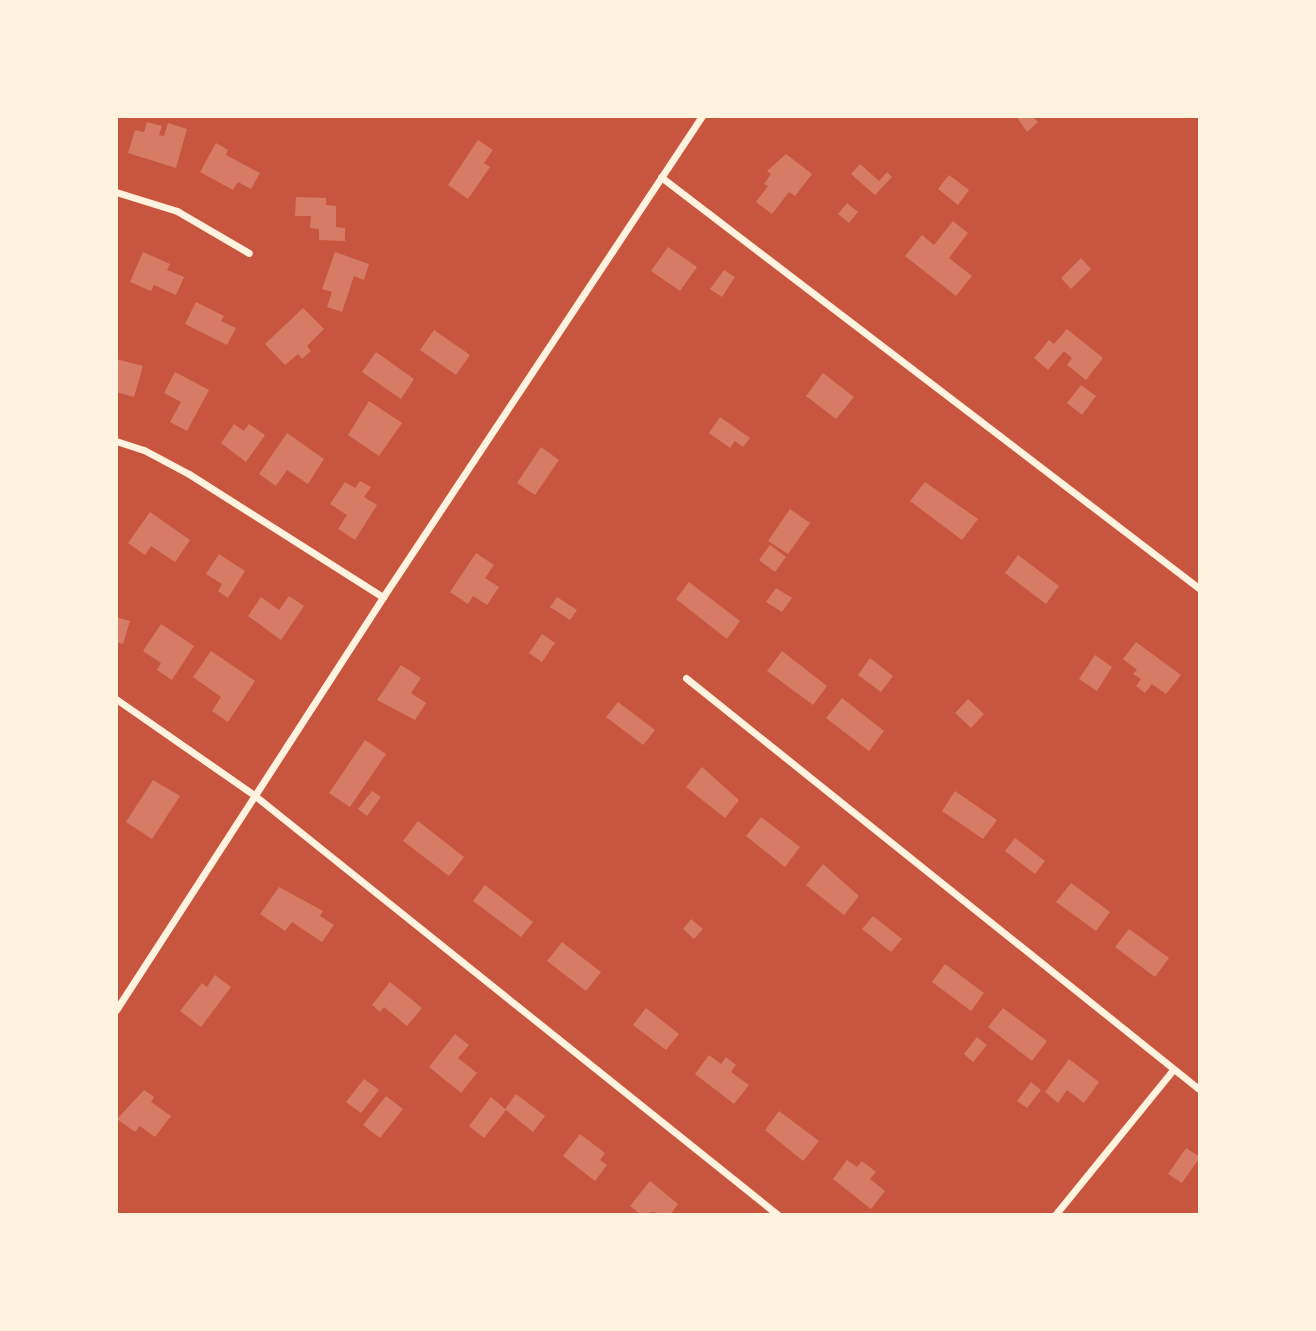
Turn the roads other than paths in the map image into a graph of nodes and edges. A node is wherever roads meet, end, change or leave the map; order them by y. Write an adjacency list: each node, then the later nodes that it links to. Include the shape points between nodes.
1 (702, 116): 2 (street)
2 (661, 177): 6 (street); 7 (street)
3 (116, 192): 4 (street, via 177,211)
4 (249, 253)
5 (116, 441): 7 (street, via 189,474)
6 (1200, 589)
7 (383, 597): 10 (street)
8 (686, 678): 12 (street)
9 (116, 699): 10 (street)
10 (254, 795): 11 (street); 14 (street)
11 (116, 1010)
12 (1173, 1070): 13 (street); 15 (street)
13 (1200, 1090)
14 (778, 1215)
15 (1055, 1215)

